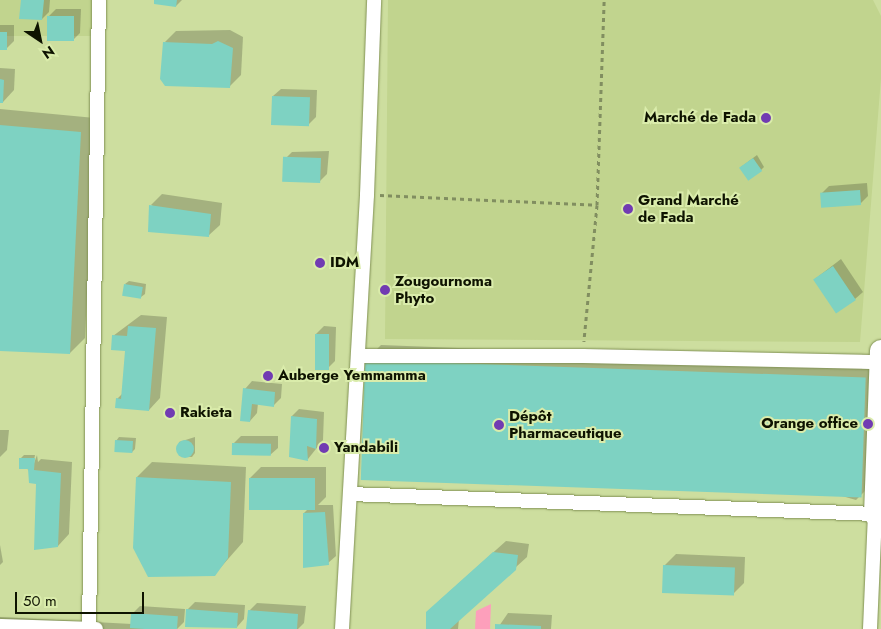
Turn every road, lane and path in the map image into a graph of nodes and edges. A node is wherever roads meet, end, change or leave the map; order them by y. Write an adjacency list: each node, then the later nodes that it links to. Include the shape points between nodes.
1 (100, 0): 12 (street)
2 (374, 0): 4 (street)
3 (604, 0): 5 (path)
4 (367, 195): 5 (path); 6 (street)
5 (597, 205): 7 (path)
6 (358, 356): 7 (street); 9 (street)
7 (582, 356): 8 (street)
8 (880, 357): 10 (main road)
9 (350, 494): 10 (street); 13 (street)
10 (878, 518): 14 (street)
11 (0, 626): 12 (street)
12 (93, 629)
13 (342, 629)
14 (870, 629)

